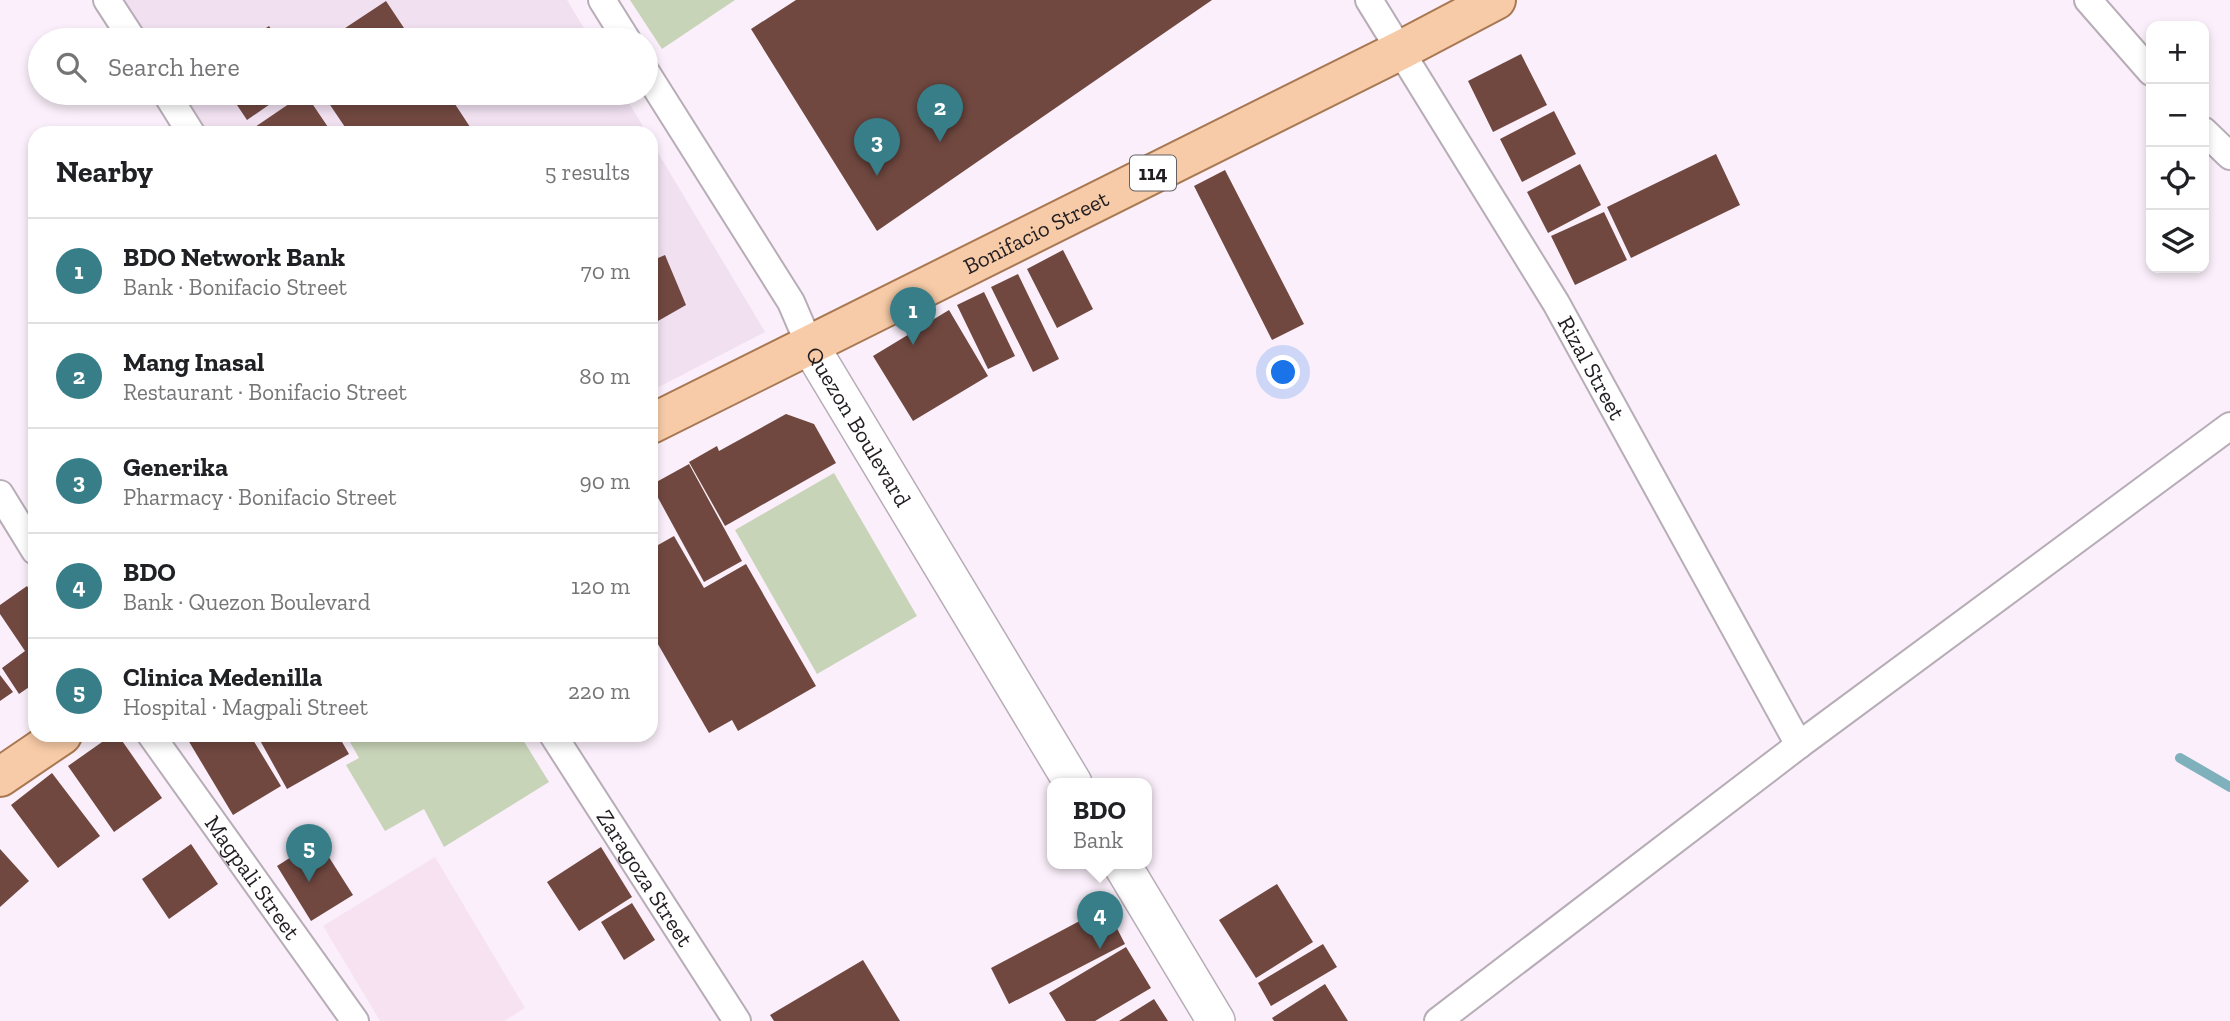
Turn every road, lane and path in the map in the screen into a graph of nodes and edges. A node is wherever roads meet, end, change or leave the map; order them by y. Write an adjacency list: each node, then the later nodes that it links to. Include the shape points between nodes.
1 (107, 0): 6 (street)
2 (602, 0): 7 (street)
3 (1369, 0): 8 (street, Rizal Street)
4 (1496, 0): 8 (main road, Bonifacio Street / 114)
5 (2088, 0): 9 (street)
6 (125, 28)
7 (619, 28)
8 (1401, 50): 15 (main road, Bonifacio Street / 114); 23 (street, Rizal Street, via 1556,303)
9 (2146, 66)
10 (658, 91): 15 (street, Quezon Boulevard, via 791,302)
11 (174, 105): 12 (street)
12 (187, 126)
13 (2209, 136): 14 (street)
14 (2230, 156)
15 (810, 346): 16 (main road, Bonifacio Street / 114); 25 (main road, Quezon Boulevard)
16 (658, 421)
17 (2230, 426): 23 (street)
18 (0, 494): 19 (street)
19 (28, 540)
20 (52, 742): 24 (main road)
21 (156, 742): 27 (street, Magpali Street)
22 (558, 742): 28 (street, Zaragoza Street)
23 (1799, 745): 30 (street)
24 (0, 777)
25 (1070, 778)
26 (1125, 869): 29 (main road)
27 (355, 1021)
28 (737, 1021)
29 (1216, 1021)
30 (1438, 1021)

